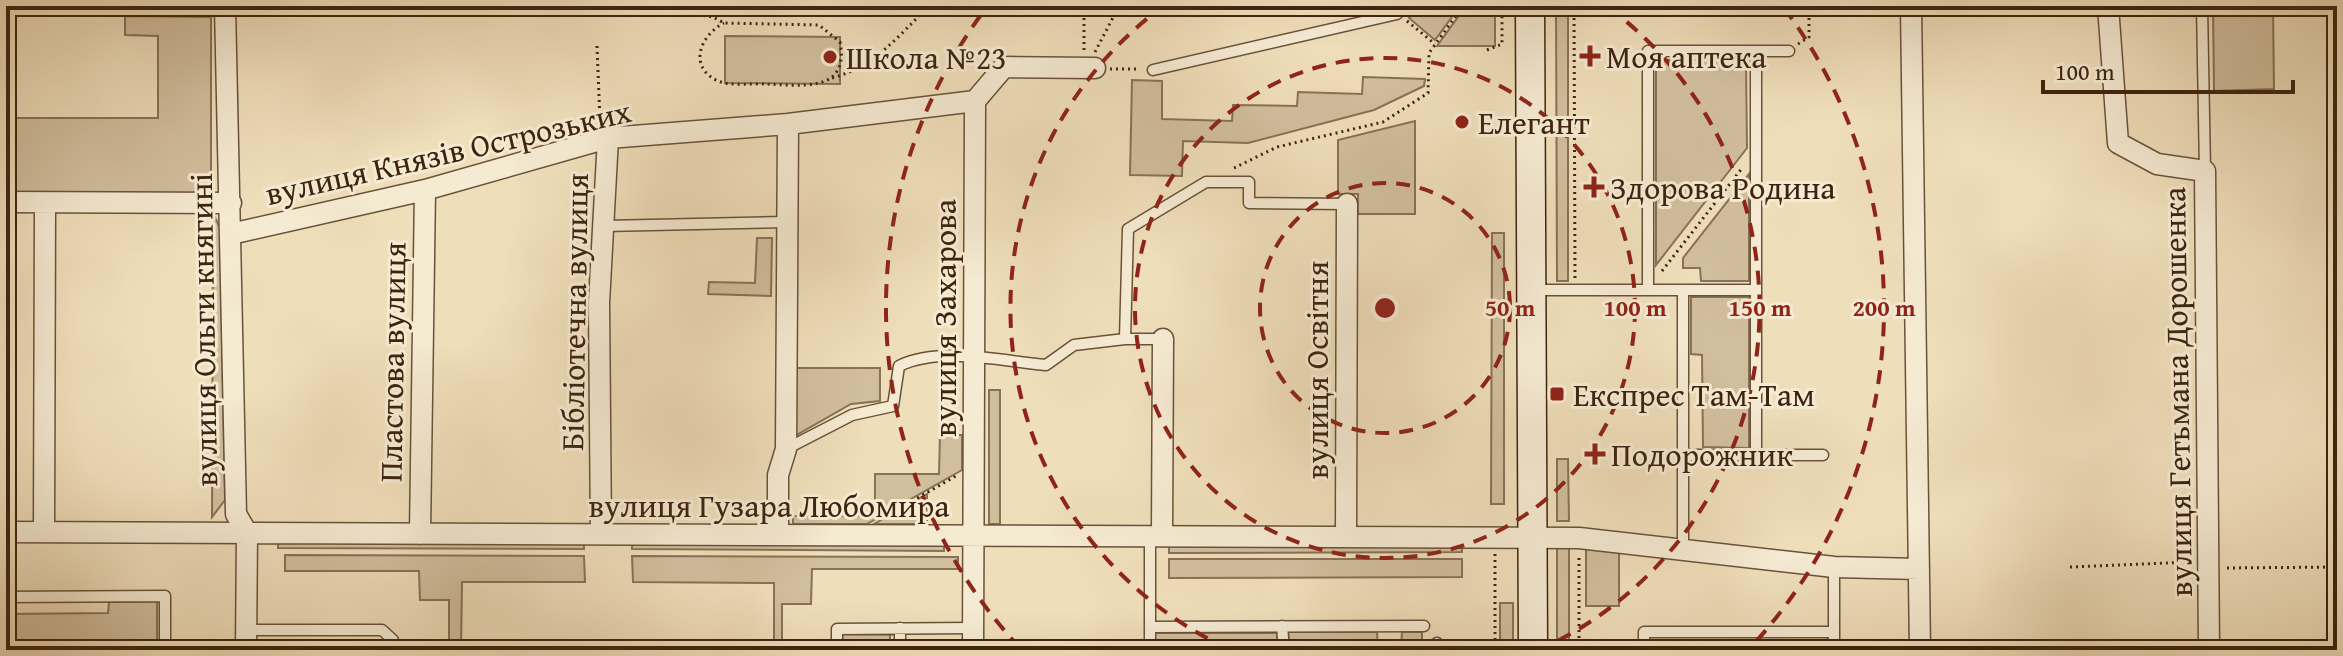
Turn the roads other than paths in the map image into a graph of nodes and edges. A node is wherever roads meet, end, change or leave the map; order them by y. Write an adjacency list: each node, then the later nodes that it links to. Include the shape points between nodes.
1 (225, 6): 18 (street, вулиця Ольги княгині)
2 (1530, 6): 23 (main road)
3 (1911, 6): 46 (street)
4 (2108, 6): 14 (street, вулиця Гетьмана Дорошенка, via 2118,143 2157,164)
5 (2202, 6): 14 (lane)
6 (1401, 10): 10 (lane)
7 (1756, 51): 8 (lane); 24 (lane, via 1648,51); 26 (lane)
8 (1789, 51)
9 (1089, 68): 11 (street, via 1004,67)
10 (1153, 70)
11 (975, 101): 12 (street, вулиця Князів Острозьких); 29 (street, вулиця Захарова)
12 (788, 124): 13 (street, вулиця Князів Острозьких); 20 (street)
13 (604, 140): 15 (street, вулиця Князів Острозьких); 21 (street, Бібліотечна вулиця)
14 (2205, 171): 66 (street, вулиця Гетьмана Дорошенка)
15 (425, 190): 22 (street, вулиця Князів Острозьких); 37 (street, Пластова вулиця)
16 (6, 202): 17 (street, вулиця Князів Острозьких)
17 (45, 203): 18 (street, вулиця Князів Острозьких); 35 (street)
18 (231, 203): 22 (street, вулиця Ольги княгині)
19 (1347, 204): 27 (lane, via 1249,203 1249,182 1206,182 1128,229); 42 (street, вулиця Освітня)
20 (785, 222): 21 (lane); 30 (street)
21 (605, 226): 38 (street, Бібліотечна вулиця, via 599,303)
22 (231, 234): 36 (street, вулиця Ольги княгині, via 236,514)
23 (1531, 290): 24 (lane); 43 (main road)
24 (1648, 290): 25 (lane)
25 (1683, 290): 26 (lane); 31 (lane)
26 (1756, 290): 32 (lane)
27 (1125, 339): 28 (lane); 29 (lane, via 1074,345 1046,365)
28 (1163, 339): 41 (street)
29 (974, 358): 30 (lane, via 915,358 899,366 893,406 852,415); 40 (street, вулиця Захарова)
30 (786, 449): 39 (street, via 778,475)
31 (1683, 455): 32 (lane); 44 (lane)
32 (1756, 455): 33 (lane)
33 (1823, 455)
34 (6, 532): 35 (street, вулиця Гузара Любомира)
35 (44, 532): 36 (street, вулиця Гузара Любомира)
36 (247, 533): 37 (street, вулиця Гузара Любомира); 54 (street, вулиця Ольги княгині)
37 (420, 534): 38 (street, вулиця Гузара Любомира)
38 (601, 534): 39 (street, вулиця Гузара Любомира)
39 (778, 535): 40 (street, вулиця Гузара Любомира)
40 (973, 536): 41 (street, вулиця Гузара Любомира); 52 (street, вулиця Захарова)
41 (1156, 536): 42 (street, вулиця Гузара Любомира); 50 (lane)
42 (1346, 537): 43 (street, вулиця Гузара Любомира)
43 (1533, 538): 44 (street, вулиця Гузара Любомира); 62 (main road)
44 (1683, 550): 45 (street, вулиця Гузара Любомира)
45 (1834, 567): 46 (street, вулиця Гузара Любомира); 53 (lane)
46 (1919, 569): 65 (street)
47 (6, 597): 55 (lane, via 165,596)
48 (1282, 626): 49 (lane); 50 (lane); 61 (lane)
49 (1424, 626)
50 (1150, 627): 60 (lane)
51 (900, 628): 52 (lane); 57 (lane, via 837,629); 58 (lane)
52 (973, 628): 59 (street, вулиця Захарова)
53 (1834, 632): 63 (lane, via 1644,632); 64 (lane)
54 (246, 640): 56 (lane, via 382,630 393,640)
55 (165, 650)
56 (393, 650)
57 (837, 650)
58 (900, 650)
59 (973, 650)
60 (1150, 650)
61 (1284, 650)
62 (1533, 650)
63 (1644, 650)
64 (1834, 650)
65 (1920, 650)
66 (2209, 650)

